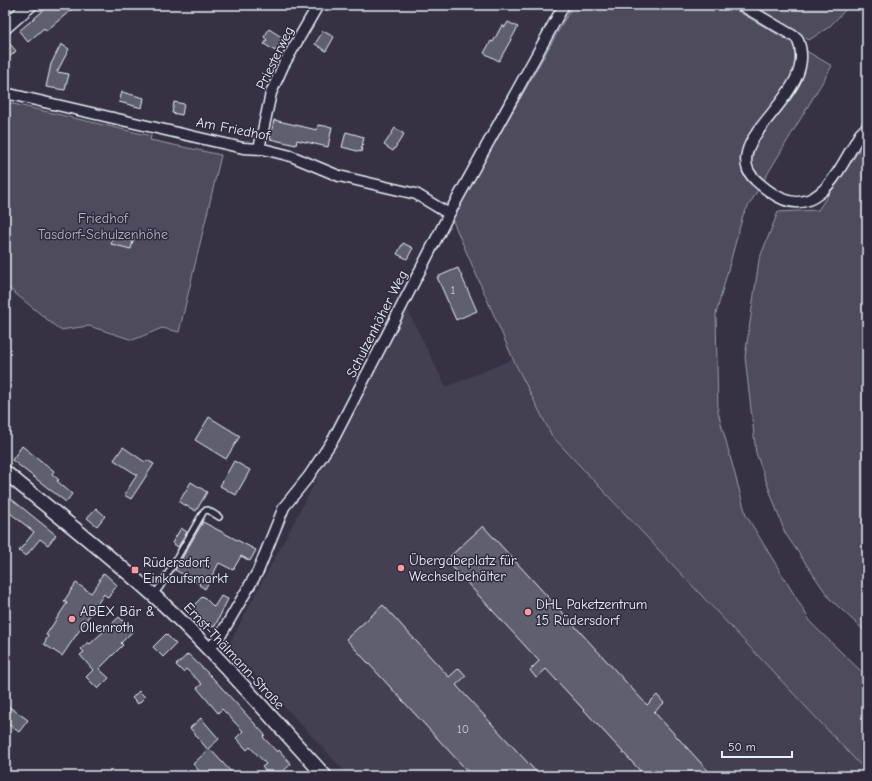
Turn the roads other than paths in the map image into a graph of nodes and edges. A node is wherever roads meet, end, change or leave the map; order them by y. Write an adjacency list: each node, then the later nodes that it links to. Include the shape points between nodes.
1 (30, 5): 5 (main road)
2 (318, 5): 8 (street, Priesterweg, via 283,66 271,94)
3 (564, 5): 9 (street, Schulzenhöher Weg)
4 (741, 5): 7 (street, via 797,38 801,54 796,79 750,144 746,157 748,170 754,179 786,200 810,200 828,186)
5 (5, 27)
6 (5, 93): 8 (street, Am Friedhof, via 243,148)
7 (867, 127)
8 (259, 148): 9 (street, Am Friedhof, via 291,156 339,176 416,194)
9 (449, 214): 13 (street, Schulzenhöher Weg, via 334,438 309,476 284,507 258,571 219,638)
10 (5, 472): 12 (main road, Ernst-Thälmann-Straße)
11 (218, 517): 12 (lane, via 208,510 204,511)
12 (153, 595): 13 (main road, Ernst-Thälmann-Straße)
13 (208, 650): 14 (main road, Ernst-Thälmann-Straße)
14 (329, 774)

